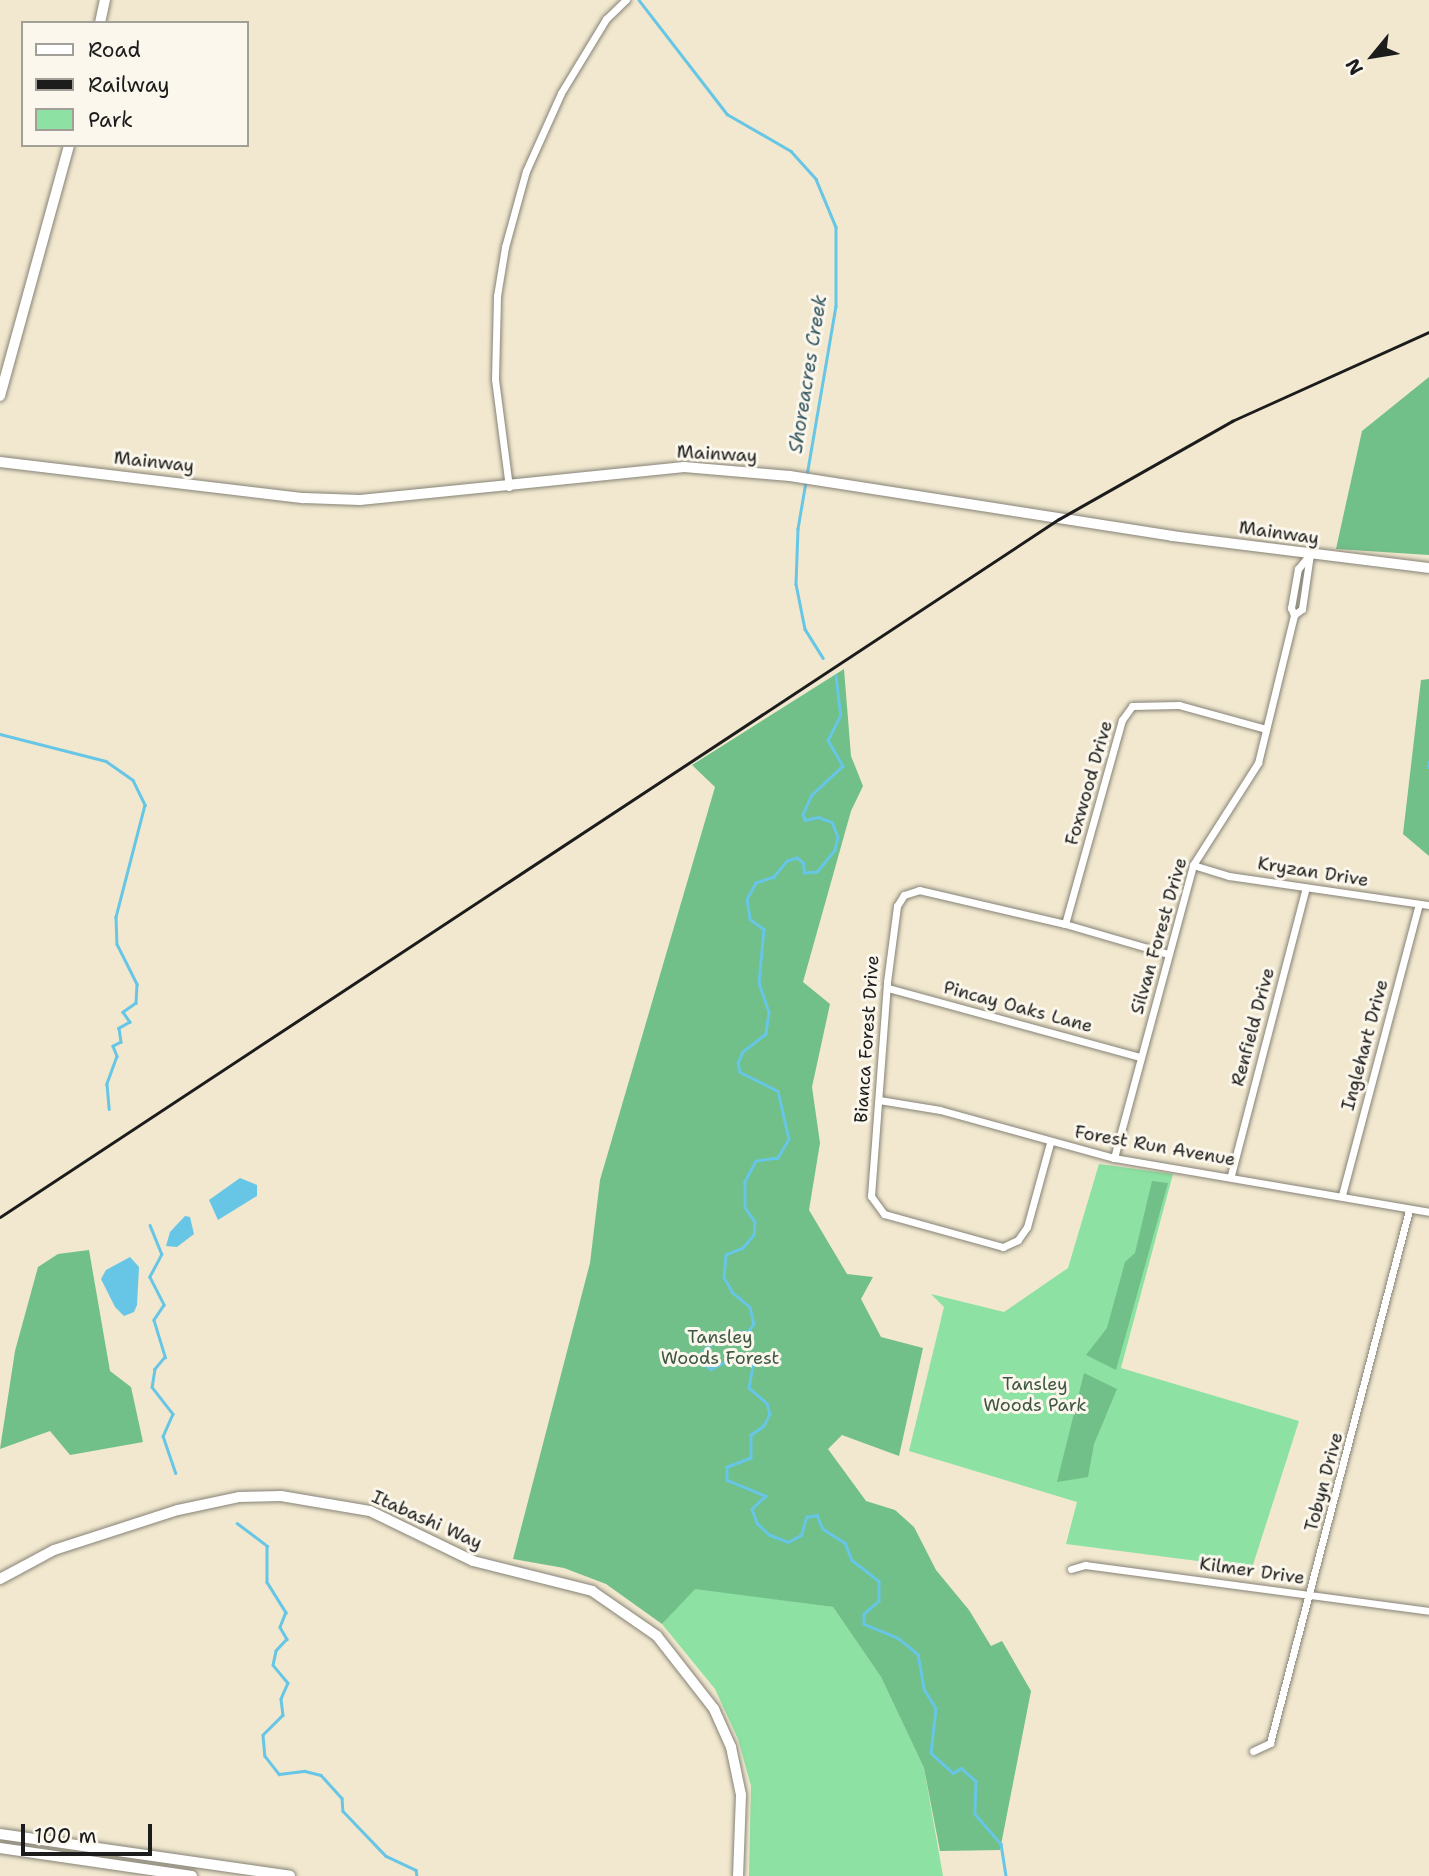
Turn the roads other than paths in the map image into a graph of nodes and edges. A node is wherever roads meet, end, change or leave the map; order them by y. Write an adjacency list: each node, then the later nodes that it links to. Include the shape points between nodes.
1 (105, 0): 3 (street)
2 (625, 1): 7 (street, via 604,22 552,111 526,171 505,247 497,296 495,379)
3 (100, 21)
4 (68, 147): 5 (street)
5 (0, 396)
6 (0, 462): 7 (street, Mainway, via 304,498 360,500)
7 (509, 488): 8 (street, Mainway, via 684,467 790,476)
8 (1310, 554): 9 (street, Mainway); 10 (street, Silvan Forest Drive, via 1302,609); 10 (street, Silvan Forest Drive, via 1298,569 1291,608)
9 (1429, 568)
10 (1294, 615): 11 (street, Silvan Forest Drive)
11 (1266, 729): 12 (street, Silvan Forest Drive, via 1248,782); 16 (street, Foxwood Drive, via 1179,705 1132,706 1122,720)
12 (1193, 865): 13 (street, Kryzan Drive); 17 (street, Silvan Forest Drive)
13 (1306, 888): 14 (street, Kryzan Drive); 23 (street, Renfield Drive)
14 (1419, 904): 15 (street, Kryzan Drive); 24 (street, Inglehart Drive)
15 (1429, 905)
16 (1065, 923): 17 (street, Bianca Forest Drive); 18 (street, Bianca Forest Drive, via 919,890 904,895 897,906)
17 (1168, 954): 19 (street, Silvan Forest Drive)
18 (888, 988): 19 (street, Pincay Oaks Lane); 20 (street, Bianca Forest Drive)
19 (1141, 1056): 22 (street, Silvan Forest Drive)
20 (879, 1100): 21 (street, Forest Run Avenue, via 940,1110); 21 (street, Bianca Forest Drive, via 870,1180 871,1196 884,1214 1003,1247 1018,1240 1027,1227)
21 (1050, 1143): 22 (street, Forest Run Avenue)
22 (1114, 1157): 23 (street, Forest Run Avenue)
23 (1231, 1175): 24 (street, Forest Run Avenue)
24 (1342, 1195): 25 (street, Forest Run Avenue)
25 (1409, 1210): 26 (street, Forest Run Avenue); 29 (street, Tobyn Drive)
26 (1429, 1212)
27 (1071, 1569): 29 (street, Kilmer Drive, via 1085,1565)
28 (0, 1579): 38 (street, Itabashi Way, via 54,1550 184,1508 239,1497 281,1496 370,1511 473,1561 592,1591 657,1636 714,1709 731,1747 740,1784)
29 (1309, 1595): 30 (street, Kilmer Drive); 31 (street, Tobyn Drive, via 1270,1742)
30 (1429, 1611)
31 (1253, 1751)
32 (0, 1834): 34 (street)
33 (0, 1848): 35 (street)
34 (174, 1860): 35 (street); 37 (street)
35 (172, 1875): 36 (street)
36 (192, 1876)
37 (290, 1876)
38 (737, 1876)

